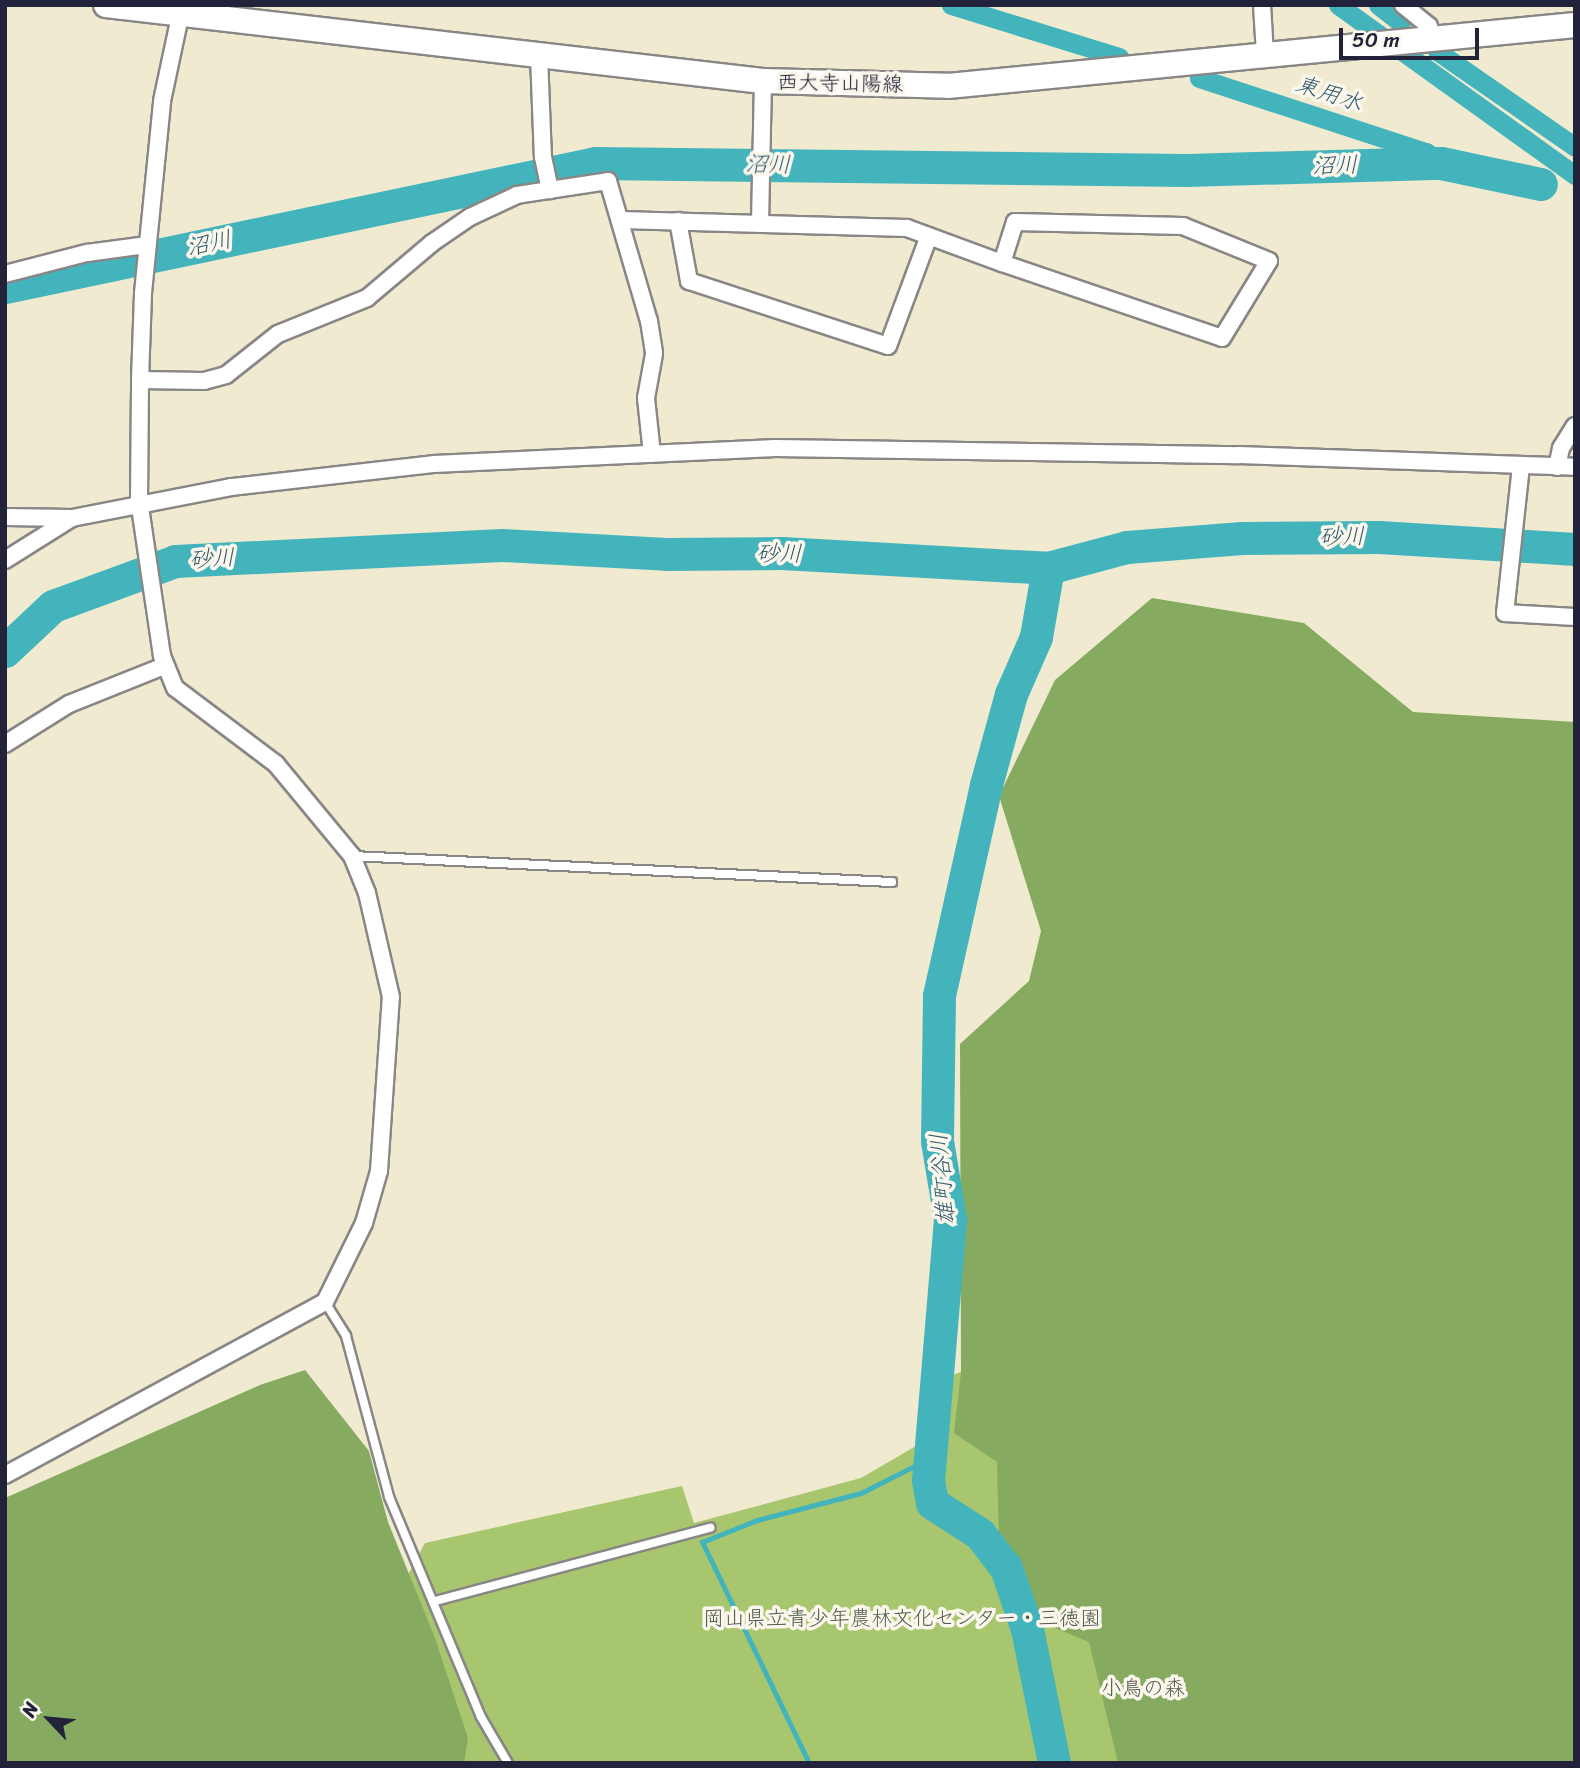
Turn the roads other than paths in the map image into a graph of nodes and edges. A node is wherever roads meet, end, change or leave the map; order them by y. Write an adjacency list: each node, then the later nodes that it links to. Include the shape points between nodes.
1 (106, 5): 4 (main road, 西大寺山陽線)
2 (1262, 5): 7 (street)
3 (1403, 5): 6 (street, via 1429,26)
4 (181, 10): 8 (main road, 西大寺山陽線); 15 (street, via 162,102)
5 (1575, 25): 6 (main road, 西大寺山陽線)
6 (1423, 38): 7 (main road, 西大寺山陽線)
7 (1265, 54): 9 (main road, 西大寺山陽線, via 948,86)
8 (539, 55): 9 (main road, 西大寺山陽線); 10 (street, via 543,157)
9 (763, 81): 13 (street)
10 (550, 190): 11 (street, via 608,181); 18 (street, via 517,195 470,217 367,298 278,334 226,375 204,381)
11 (620, 220): 12 (street); 20 (street, via 654,354 646,398)
12 (678, 221): 13 (street); 14 (street, via 688,281 888,346)
13 (760, 224): 14 (street, via 907,228)
14 (929, 236): 16 (street)
15 (147, 245): 17 (street, via 87,253); 18 (street)
16 (1002, 263): 16 (street, via 1015,222 1183,226 1269,261 1222,338)
17 (5, 274)
18 (140, 380): 24 (street)
19 (1575, 426): 22 (street, via 1561,448)
20 (652, 454): 21 (street, via 803,448 1225,454); 24 (street, via 434,464)
21 (1521, 466): 22 (street); 28 (street, via 1505,613)
22 (1557, 467): 23 (street)
23 (1575, 467)
24 (140, 508): 26 (street); 29 (street)
25 (5, 517): 26 (street)
26 (72, 517): 27 (street)
27 (5, 560)
28 (1575, 618)
29 (162, 658): 30 (street, via 69,704); 31 (street, via 175,688 276,764)
30 (5, 744)
31 (352, 856): 32 (lane); 33 (street, via 367,893 391,997 379,1171 364,1223)
32 (892, 882)
33 (325, 1302): 34 (street); 36 (lane, via 346,1336 389,1497)
34 (5, 1475)
35 (710, 1528): 36 (lane)
36 (435, 1601): 37 (lane, via 481,1717)
37 (508, 1763)

